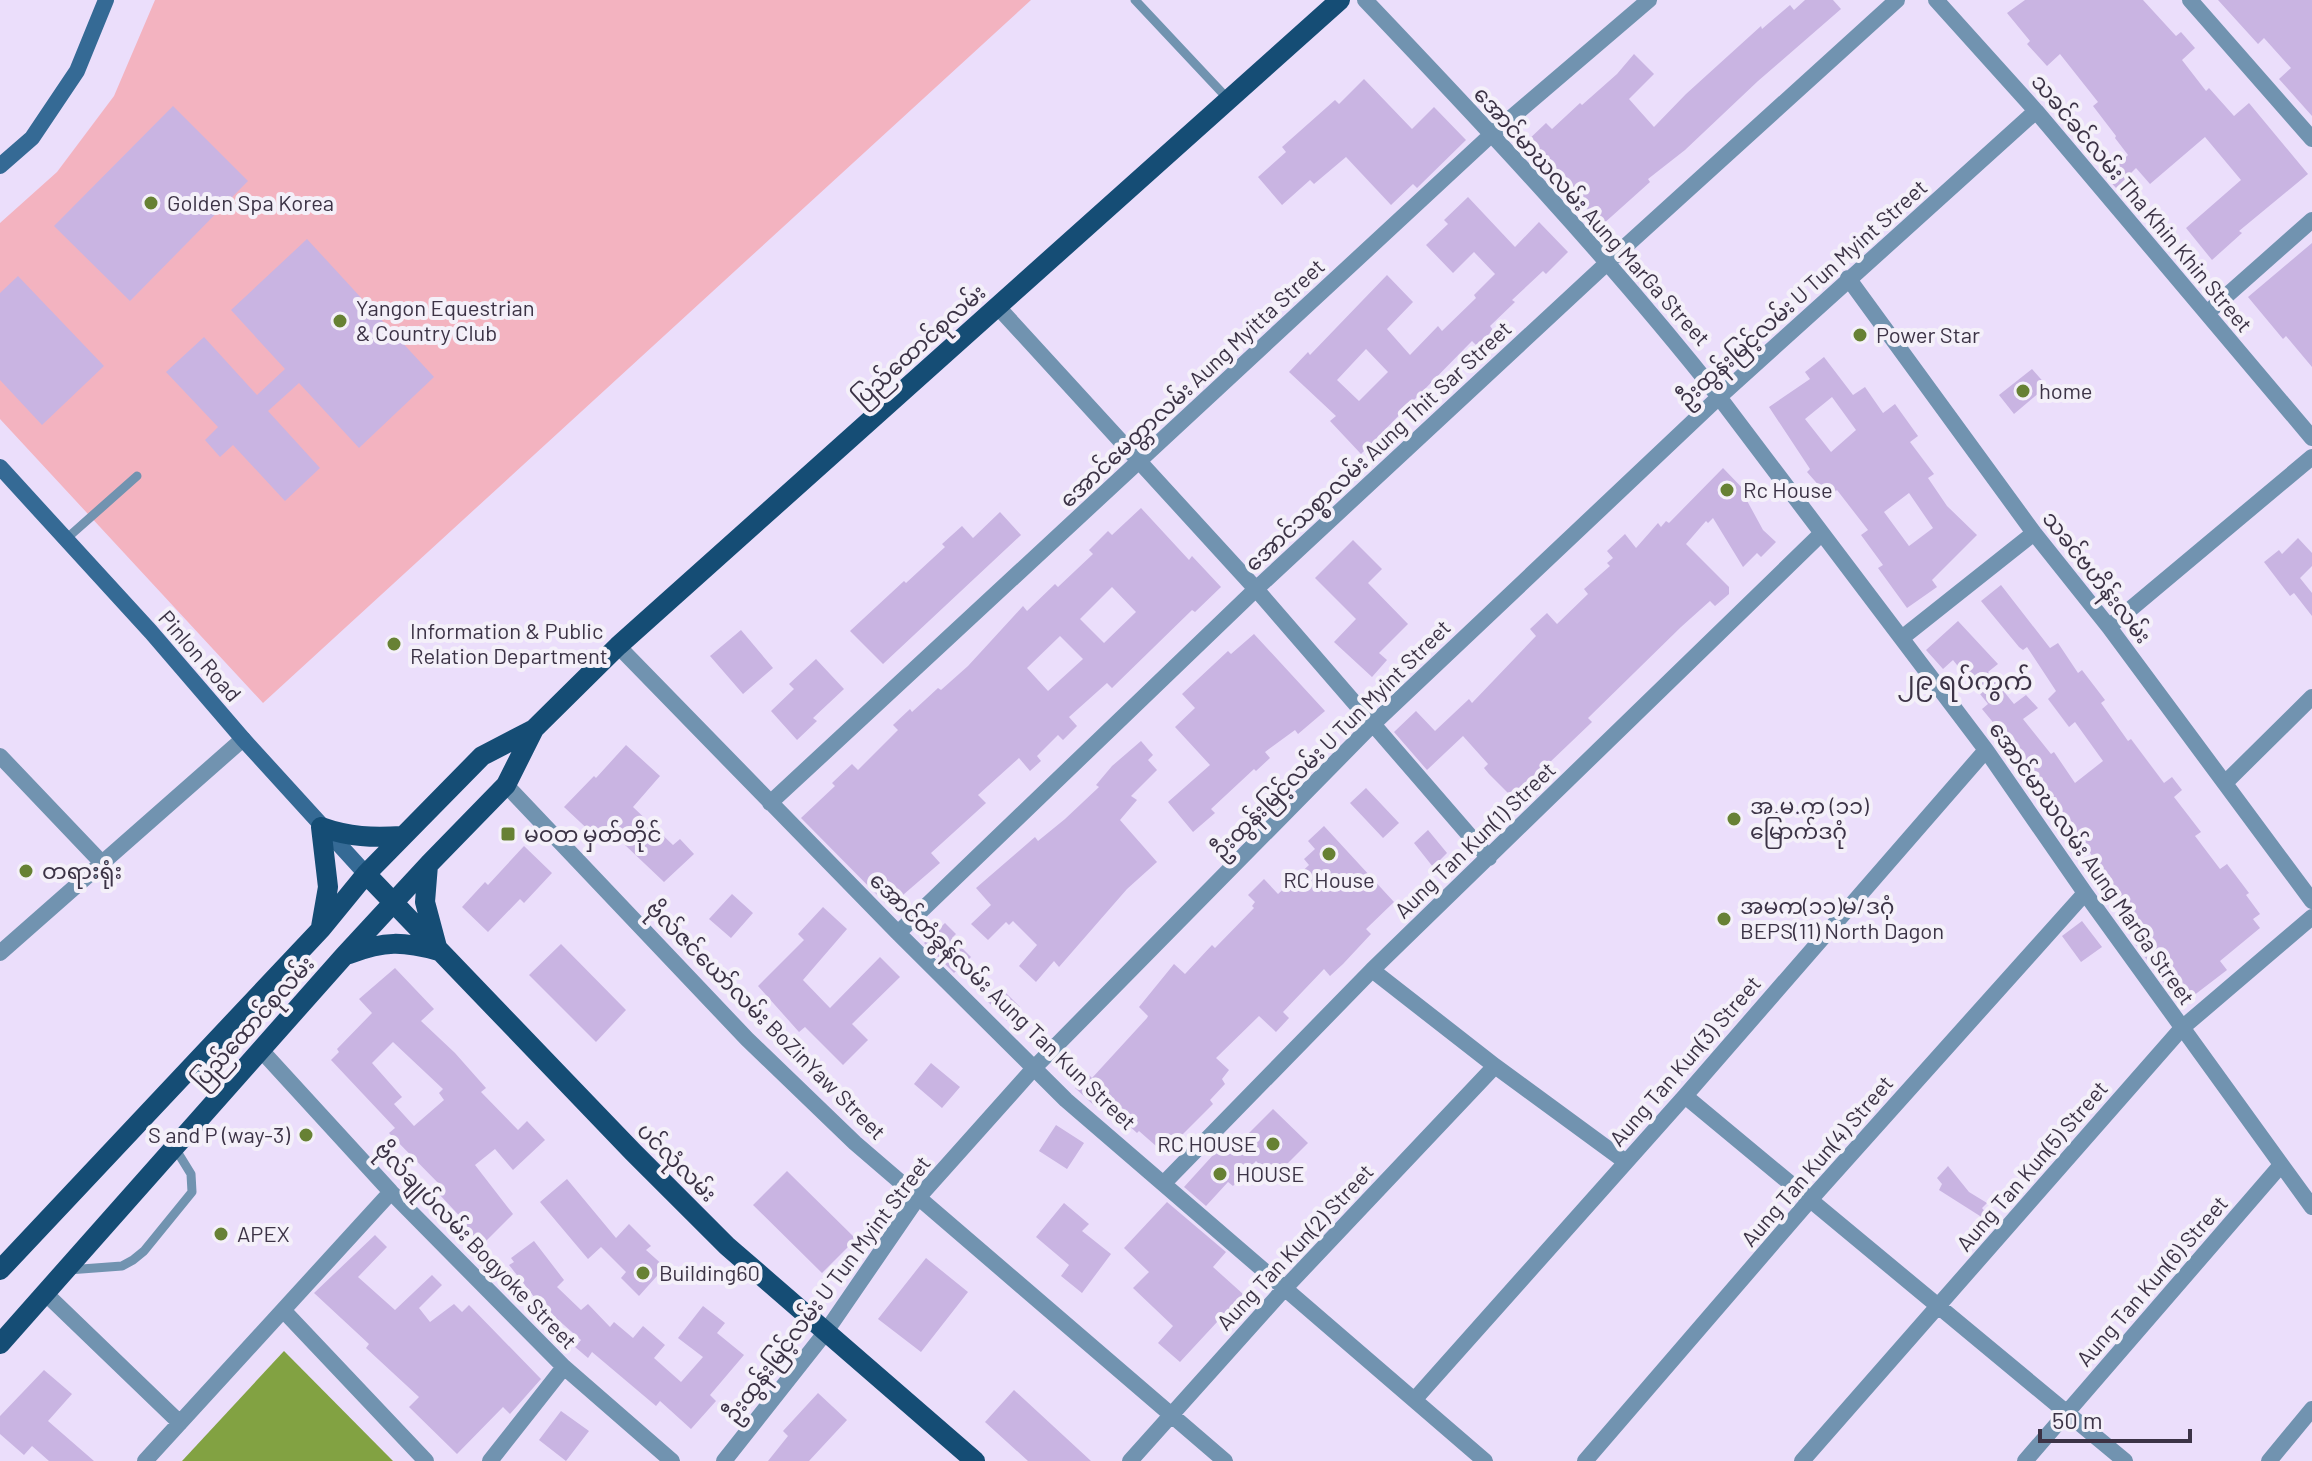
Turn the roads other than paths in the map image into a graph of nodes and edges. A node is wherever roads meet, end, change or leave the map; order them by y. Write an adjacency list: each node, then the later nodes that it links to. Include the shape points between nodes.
1 (106, 0): 13 (main road, via 77,71 32,138)
2 (1135, 0): 9 (lane)
3 (1340, 0): 9 (main road, ပြည်ထောင်စုလမ်း)
4 (1365, 0): 11 (street, အောင်မာဃလမ်း Aung MarGa Street)
5 (1649, 0): 11 (street, အောင်မေတ္တာလမ်း Aung Myitta Street)
6 (1897, 0): 15 (street, အောင်သစ္စာလမ်း Aung Thit Sar Street)
7 (1936, 0): 10 (street, သခင်ခင်လမ်း Tha Khin Khin Street)
8 (2190, 0): 12 (street)
9 (1228, 99): 17 (main road, ပြည်ထောင်စုလမ်း)
10 (2036, 111): 16 (street, ဦးထွန်းမြင့်လမ်း U Tun Myint Street); 18 (street, သခင်ခင်လမ်း Tha Khin Khin Street)
11 (1492, 134): 15 (street, အောင်မာဃလမ်း Aung MarGa Street); 22 (street, အောင်မေတ္တာလမ်း Aung Myitta Street)
12 (2312, 139)
13 (0, 166)
14 (2312, 220): 18 (street)
15 (1606, 264): 19 (street, အောင်မာဃလမ်း Aung MarGa Street); 28 (street, အောင်သစ္စာလမ်း Aung Thit Sar Street)
16 (1848, 278): 19 (street, ဦးထွန်းမြင့်လမ်း U Tun Myint Street); 26 (street, သခင်ဗဟိန်းလမ်း)
17 (997, 306): 22 (street); 31 (main road, ပြည်ထောင်စုလမ်း)
18 (2207, 313): 20 (street, သခင်ခင်လမ်း Tha Khin Khin Street)
19 (1719, 397): 25 (street, အောင်မာဃလမ်း Aung MarGa Street); 33 (street, ဦးထွန်းမြင့်လမ်း U Tun Myint Street)
20 (2312, 438)
21 (2312, 457): 29 (street)
22 (1141, 461): 28 (street); 40 (street, အောင်မေတ္တာလမ်း Aung Myitta Street)
23 (0, 467): 27 (main road, Pinlon Road)
24 (137, 476): 27 (lane)
25 (1822, 533): 30 (street, အောင်မာဃလမ်း Aung MarGa Street); 43 (street, Aung Tan Kun(1) Street)
26 (2034, 533): 29 (street, သခင်ဗဟိန်းလမ်း); 30 (street)
27 (66, 539): 35 (main road, Pinlon Road)
28 (1256, 589): 33 (street); 52 (street, အောင်သစ္စာလမ်း Aung Thit Sar Street)
29 (2109, 627): 38 (street, သခင်ဗဟိန်းလမ်း)
30 (1903, 637): 36 (street, အောင်မာဃလမ်း Aung MarGa Street)
31 (618, 646): 34 (main road, ပြည်ထောင်စုလမ်း); 40 (street, အောင်တံခွန်လမ်း Aung Tan Kun Street)
32 (2312, 697): 38 (street)
33 (1371, 726): 43 (street); 60 (street, ဦးထွန်းမြင့်လမ်း U Tun Myint Street)
34 (534, 729): 39 (main road, ပြည်ထောင်စုလမ်း); 42 (main road, ပြည်ထောင်စုလမ်း, via 482,756)
35 (243, 739): 41 (main road, Pinlon Road); 44 (street)
36 (1986, 750): 47 (street, အောင်မာဃလမ်း Aung MarGa Street); 61 (street, Aung Tan Kun(3) Street)
37 (0, 756): 44 (street)
38 (2225, 783): 48 (street, သခင်ဗဟိန်းလမ်း)
39 (506, 785): 45 (main road, ပြည်ထောင်စုလမ်း); 67 (street, ဗိုလ်ဇင်ယော်လမ်း BoZinYaw Street, via 747,1039)
40 (770, 803): 52 (street, အောင်တံခွန်လမ်း Aung Tan Kun Street)
41 (321, 827): 42 (main road, via 361,837); 46 (main road, Pinlon Road); 51 (main road, via 328,887)
42 (402, 836): 46 (main road, ပြည်ထောင်စုလမ်း)
43 (1489, 858): 56 (street, Aung Tan Kun(1) Street)
44 (102, 863): 54 (street)
45 (429, 864): 49 (main road, ပြည်ထောင်စုလမ်း); 53 (main road, via 425,902)
46 (366, 874): 49 (main road, ပင်လုံလမ်း); 51 (main road, ပြည်ထောင်စုလမ်း)
47 (2085, 893): 57 (street, အောင်မာဃလမ်း Aung MarGa Street); 68 (street, Aung Tan Kun(4) Street)
48 (2312, 901)
49 (392, 904): 53 (main road, ပင်လုံလမ်း); 55 (main road, ပြည်ထောင်စုလမ်း)
50 (2312, 917): 57 (street, Aung Tan Kun(5) Street)
51 (321, 929): 70 (main road, ပြည်ထောင်စုလမ်း)
52 (898, 933): 60 (street, အောင်တံခွန်လမ်း Aung Tan Kun Street)
53 (439, 951): 55 (main road, via 393,942); 76 (main road, ပင်လုံလမ်း, via 716,1235)
54 (0, 953)
55 (344, 956): 58 (main road, ပြည်ထောင်စုလမ်း)
56 (1372, 970): 59 (street); 65 (street, Aung Tan Kun(1) Street)
57 (2182, 1028): 64 (street, အောင်မာဃလမ်း Aung MarGa Street); 74 (street, Aung Tan Kun(5) Street)
58 (260, 1049): 62 (main road, ပြည်ထောင်စုလမ်း); 66 (street, ဗိုလ်ချုပ်လမ်း Bogyoke Street)
59 (1495, 1066): 63 (street); 72 (street, Aung Tan Kun(2) Street)
60 (1034, 1068): 65 (street, အောင်တံခွန်လမ်း Aung Tan Kun Street); 67 (street, ဦးထွန်းမြင့်လမ်း U Tun Myint Street)
61 (1685, 1096): 63 (street, Aung Tan Kun(3) Street); 68 (street)
62 (174, 1147): 71 (main road, ပြည်ထောင်စုလမ်း); 71 (lane, via 191,1174 192,1192 144,1251 122,1266)
63 (1626, 1162): 79 (street, Aung Tan Kun(3) Street)
64 (2281, 1165): 69 (street, အောင်မာဃလမ်း Aung MarGa Street); 81 (street, Aung Tan Kun(6) Street)
65 (1164, 1183): 72 (street, အောင်တံခွန်လမ်း Aung Tan Kun Street)
66 (391, 1192): 75 (street); 78 (street, ဗိုလ်ချုပ်လမ်း Bogyoke Street)
67 (917, 1199): 76 (street, ဦးထွန်းမြင့်လမ်း U Tun Myint Street); 82 (street, ဗိုလ်ဇင်ယော်လမ်း BoZinYaw Street)
68 (1810, 1200): 74 (street); 93 (street, Aung Tan Kun(4) Street)
69 (2312, 1207)
70 (0, 1270)
71 (65, 1271): 73 (main road, ပြည်ထောင်စုလမ်း)
72 (1286, 1287): 79 (street, အောင်တံခွန်လမ်း Aung Tan Kun Street); 82 (street, Aung Tan Kun(2) Street)
73 (45, 1293): 77 (main road, ပြည်ထောင်စုလမ်း); 83 (street)
74 (1939, 1306): 81 (street); 94 (street, Aung Tan Kun(5) Street)
75 (283, 1310): 83 (street); 85 (street)
76 (825, 1333): 88 (street, ဦးထွန်းမြင့်လမ်း U Tun Myint Street); 89 (main road, ပင်လုံလမ်း)
77 (0, 1344)
78 (564, 1367): 86 (street); 87 (street, ဗိုလ်ချုပ်လမ်း Bogyoke Street)
79 (1415, 1399): 92 (street, အောင်တံခွန်လမ်း Aung Tan Kun Street)
80 (2312, 1409): 97 (street)
81 (2067, 1412): 95 (street, Aung Tan Kun(6) Street); 96 (street)
82 (1172, 1416): 90 (street, Aung Tan Kun(2) Street); 91 (street, ဗိုလ်ဇင်ယော်လမ်း BoZinYaw Street)
83 (180, 1423): 84 (street)
84 (145, 1461)
85 (426, 1461)
86 (490, 1461)
87 (672, 1461)
88 (724, 1461)
89 (975, 1461)
90 (1130, 1461)
91 (1225, 1461)
92 (1485, 1461)
93 (1585, 1461)
94 (1802, 1461)
95 (2025, 1461)
96 (2125, 1461)
97 (2269, 1461)

